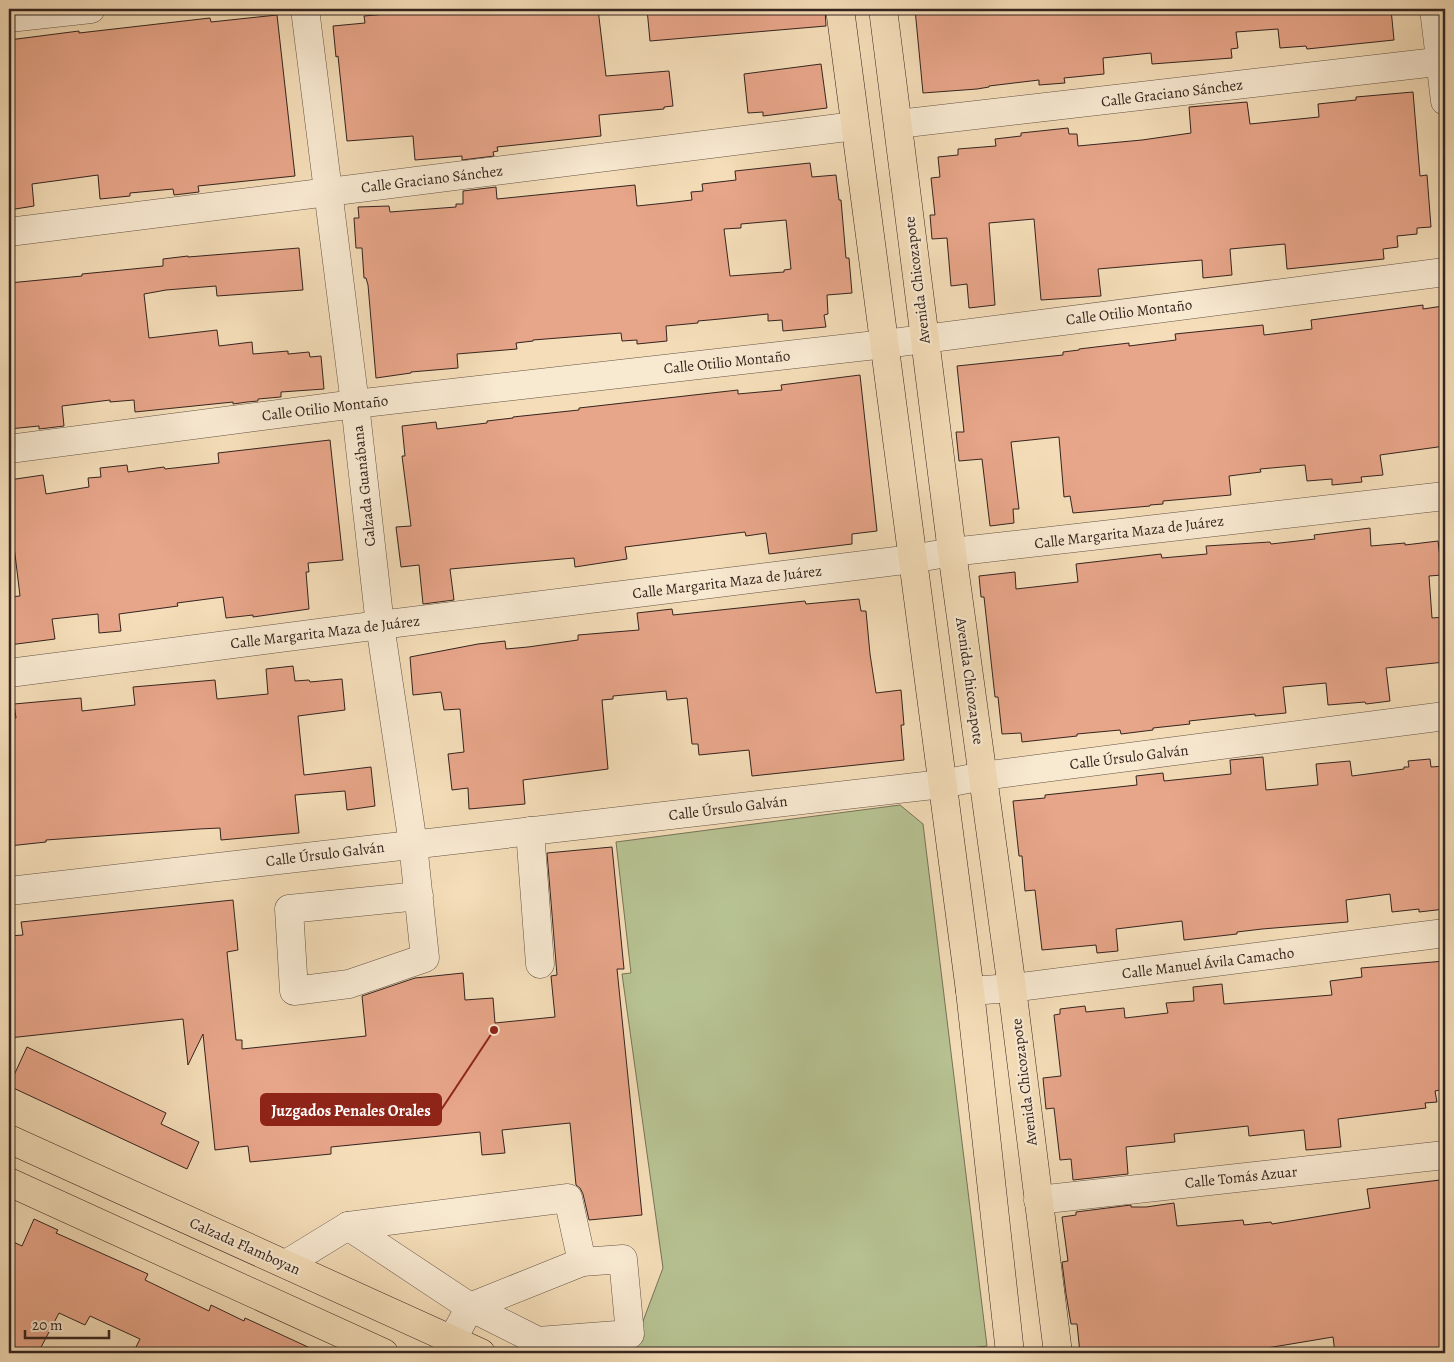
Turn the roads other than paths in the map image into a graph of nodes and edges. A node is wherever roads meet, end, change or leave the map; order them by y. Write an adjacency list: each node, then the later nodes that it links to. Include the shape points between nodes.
1 (91, 9): 6 (street)
2 (304, 9): 11 (street, Calzada Guanábana)
3 (840, 9): 10 (main road)
4 (883, 9): 9 (main road, Avenida Chicozapote)
5 (1434, 9): 7 (street)
6 (9, 18)
7 (1443, 61): 8 (street); 9 (street, Calle Graciano Sánchez)
8 (1445, 101)
9 (898, 124): 14 (main road, Avenida Chicozapote)
10 (855, 126): 11 (street, Calle Graciano Sánchez); 15 (main road)
11 (328, 192): 12 (street, Calle Graciano Sánchez); 16 (street, Calzada Guanábana)
12 (9, 232)
13 (1445, 272): 14 (street, Calle Otilio Montaño)
14 (924, 338): 15 (street, Calle Otilio Montaño); 19 (main road, Avenida Chicozapote)
15 (885, 344): 16 (street, Calle Otilio Montaño); 20 (main road)
16 (355, 404): 17 (street, Calle Otilio Montaño); 21 (street, Calzada Guanábana)
17 (9, 449)
18 (1445, 496): 19 (street, Calle Margarita Maza de Juárez)
19 (952, 552): 20 (street, Calle Margarita Maza de Juárez); 24 (main road, Avenida Chicozapote)
20 (912, 559): 21 (street, Calle Margarita Maza de Juárez); 25 (main road)
21 (380, 625): 22 (street, Calle Margarita Maza de Juárez); 27 (street, Calzada Guanábana)
22 (9, 673)
23 (1445, 716): 24 (street, Calle Úrsulo Galván)
24 (983, 776): 25 (street, Calle Úrsulo Galván); 32 (main road, Avenida Chicozapote)
25 (942, 784): 26 (street, Calle Úrsulo Galván); 33 (main road)
26 (530, 831): 27 (street, Calle Úrsulo Galván); 31 (street)
27 (413, 844): 28 (street, Calle Úrsulo Galván); 29 (street, Calzada Guanábana)
28 (9, 890)
29 (419, 896): 29 (street, Calzada Guanábana, via 289,909 294,991 349,984 425,958)
30 (1445, 933): 32 (street, Calle Manuel Ávila Camacho)
31 (540, 964)
32 (1012, 988): 33 (street, Calle Manuel Ávila Camacho); 37 (main road, Avenida Chicozapote)
33 (970, 992): 45 (main road)
34 (9, 1139): 40 (main road, Calzada Flamboyan)
35 (1445, 1155): 37 (street, Calle Tomás Azuar)
36 (9, 1182): 43 (main road)
37 (1038, 1200): 46 (main road, Avenida Chicozapote)
38 (348, 1226): 39 (street, via 568,1198); 40 (street); 41 (street)
39 (582, 1262): 41 (street); 41 (street, via 623,1259 630,1334 538,1341)
40 (286, 1264): 42 (main road, Calzada Flamboyan)
41 (470, 1306): 42 (street)
42 (448, 1346): 44 (main road, Calzada Flamboyan)
43 (384, 1353)
44 (481, 1353)
45 (1010, 1353)
46 (1058, 1353)

